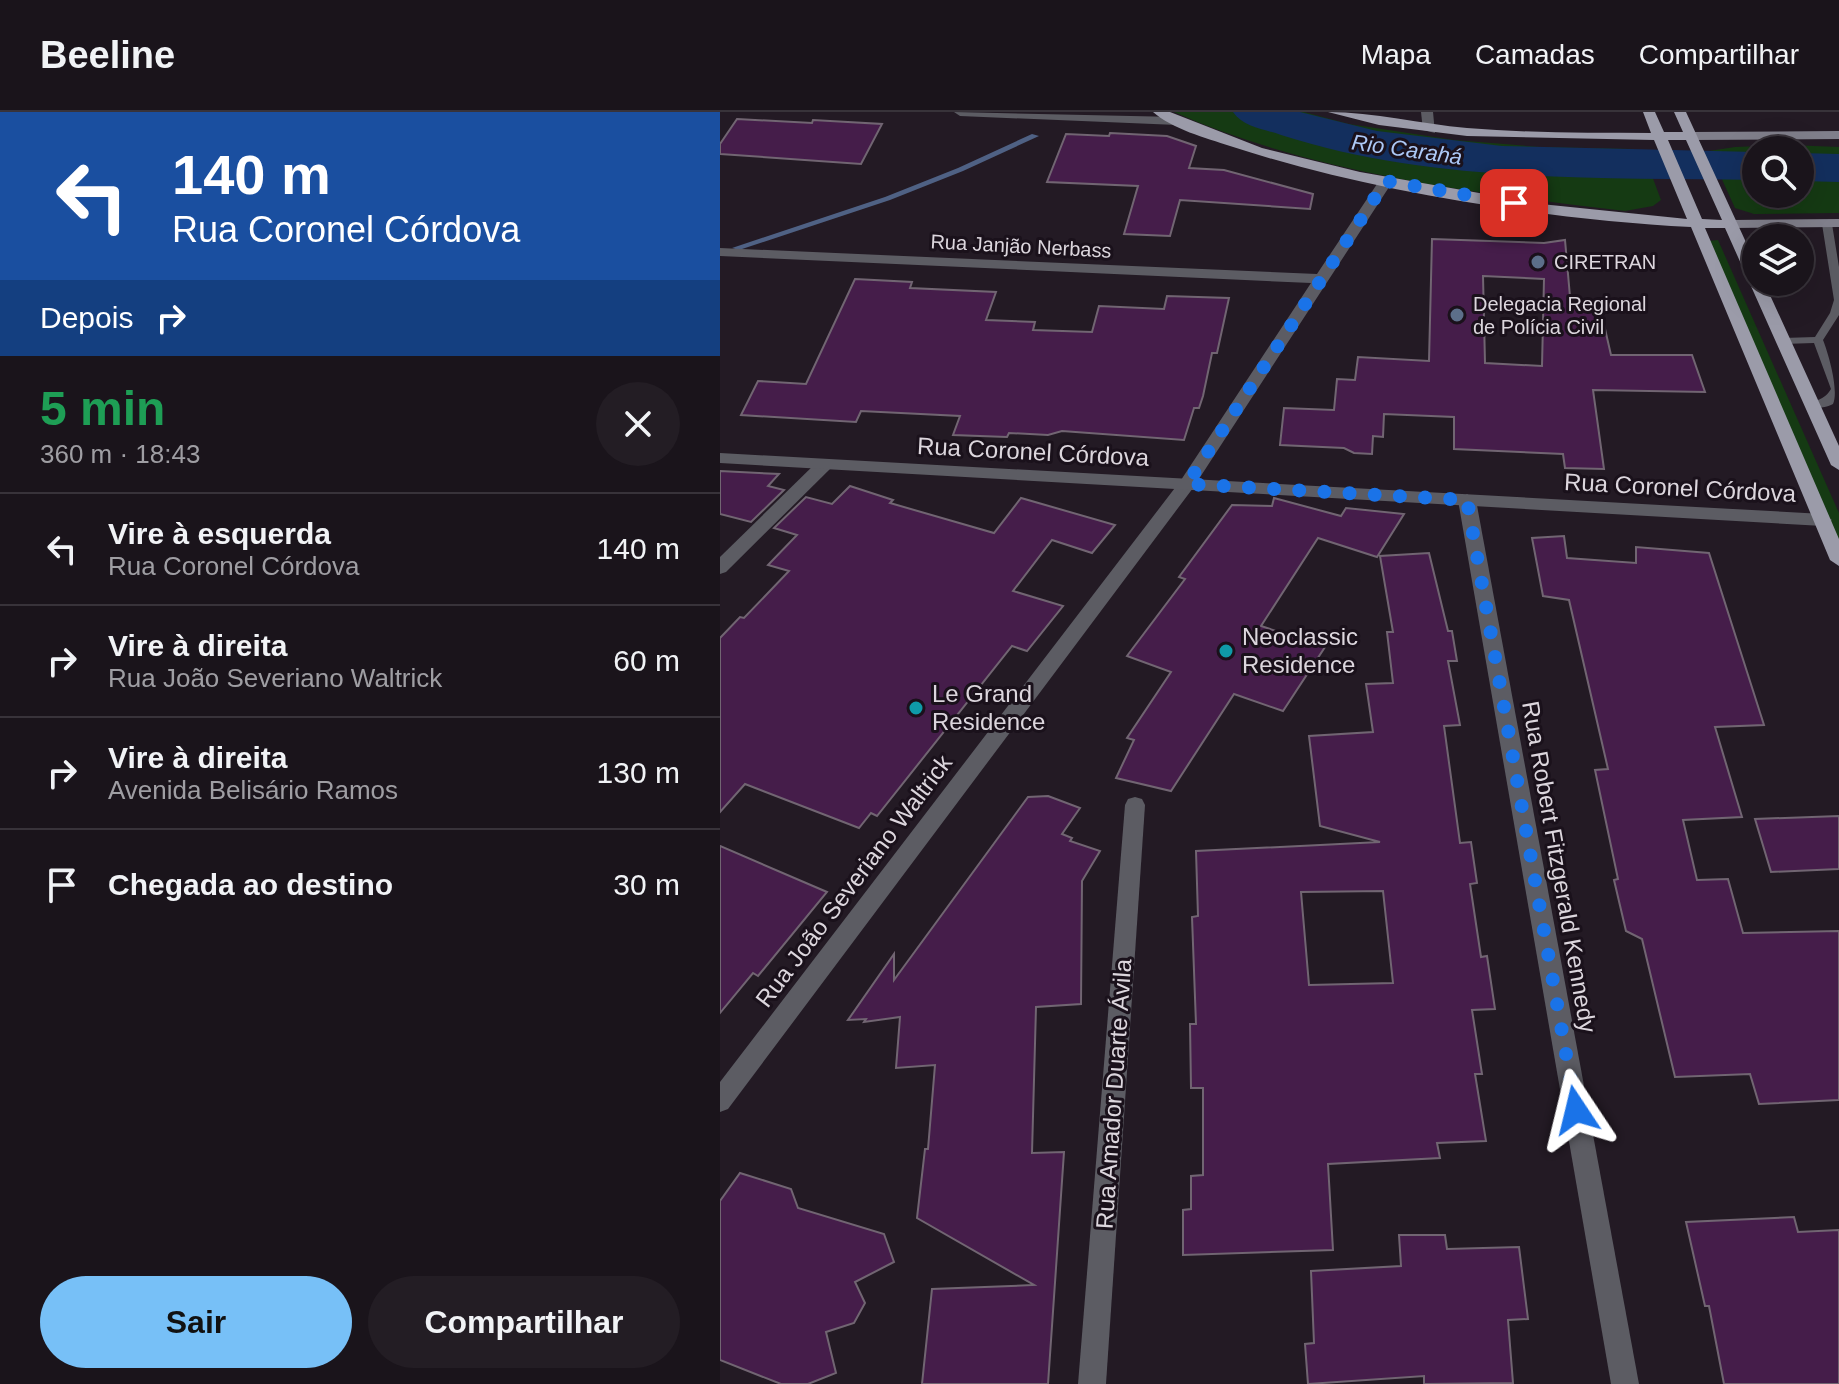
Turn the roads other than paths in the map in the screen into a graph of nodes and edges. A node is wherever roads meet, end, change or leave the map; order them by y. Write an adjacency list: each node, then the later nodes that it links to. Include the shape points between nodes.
1 (960, 112): 7 (street)
2 (1159, 112): 7 (main road)
3 (1334, 112): 8 (main road)
4 (1427, 112): 8 (street)
5 (1649, 112): 11 (main road)
6 (1680, 112): 10 (main road)
7 (1177, 121): 12 (main road, via 1260,150)
8 (1430, 130): 11 (main road)
9 (1839, 135): 10 (main road)
10 (1693, 140): 11 (main road); 14 (main road)
11 (1662, 141): 13 (main road)
12 (1386, 181): 13 (main road, via 1541,208); 18 (street, Rua João Severiano Waltrick)
13 (1697, 224): 14 (main road); 29 (main road)
14 (1732, 224): 15 (main road); 16 (main road)
15 (1833, 224): 20 (lane)
16 (1742, 248)
17 (720, 252): 18 (street, Rua Janjão Nerbass)
18 (1319, 279): 27 (street, Rua João Severiano Waltrick)
19 (1763, 296): 22 (main road)
20 (1839, 300): 21 (lane)
21 (1818, 340): 22 (lane); 23 (lane, via 1837,389 1829,401)
22 (1783, 341): 23 (main road)
23 (1813, 406): 26 (main road)
24 (720, 458): 25 (street, Rua Coronel Córdova)
25 (825, 464): 27 (street, Rua Coronel Córdova); 31 (street)
26 (1839, 465)
27 (1187, 484): 28 (street, Rua Coronel Córdova); 33 (street, Rua João Severiano Waltrick)
28 (1467, 500): 29 (street, Rua Coronel Córdova); 35 (street, Rua Robert Fitzgerald Kennedy)
29 (1823, 520): 30 (main road)
30 (1839, 560)
31 (720, 568)
32 (1135, 805): 34 (street, Rua Amador Duarte Ávila)
33 (720, 1101)
34 (1092, 1384)
35 (1625, 1384)

